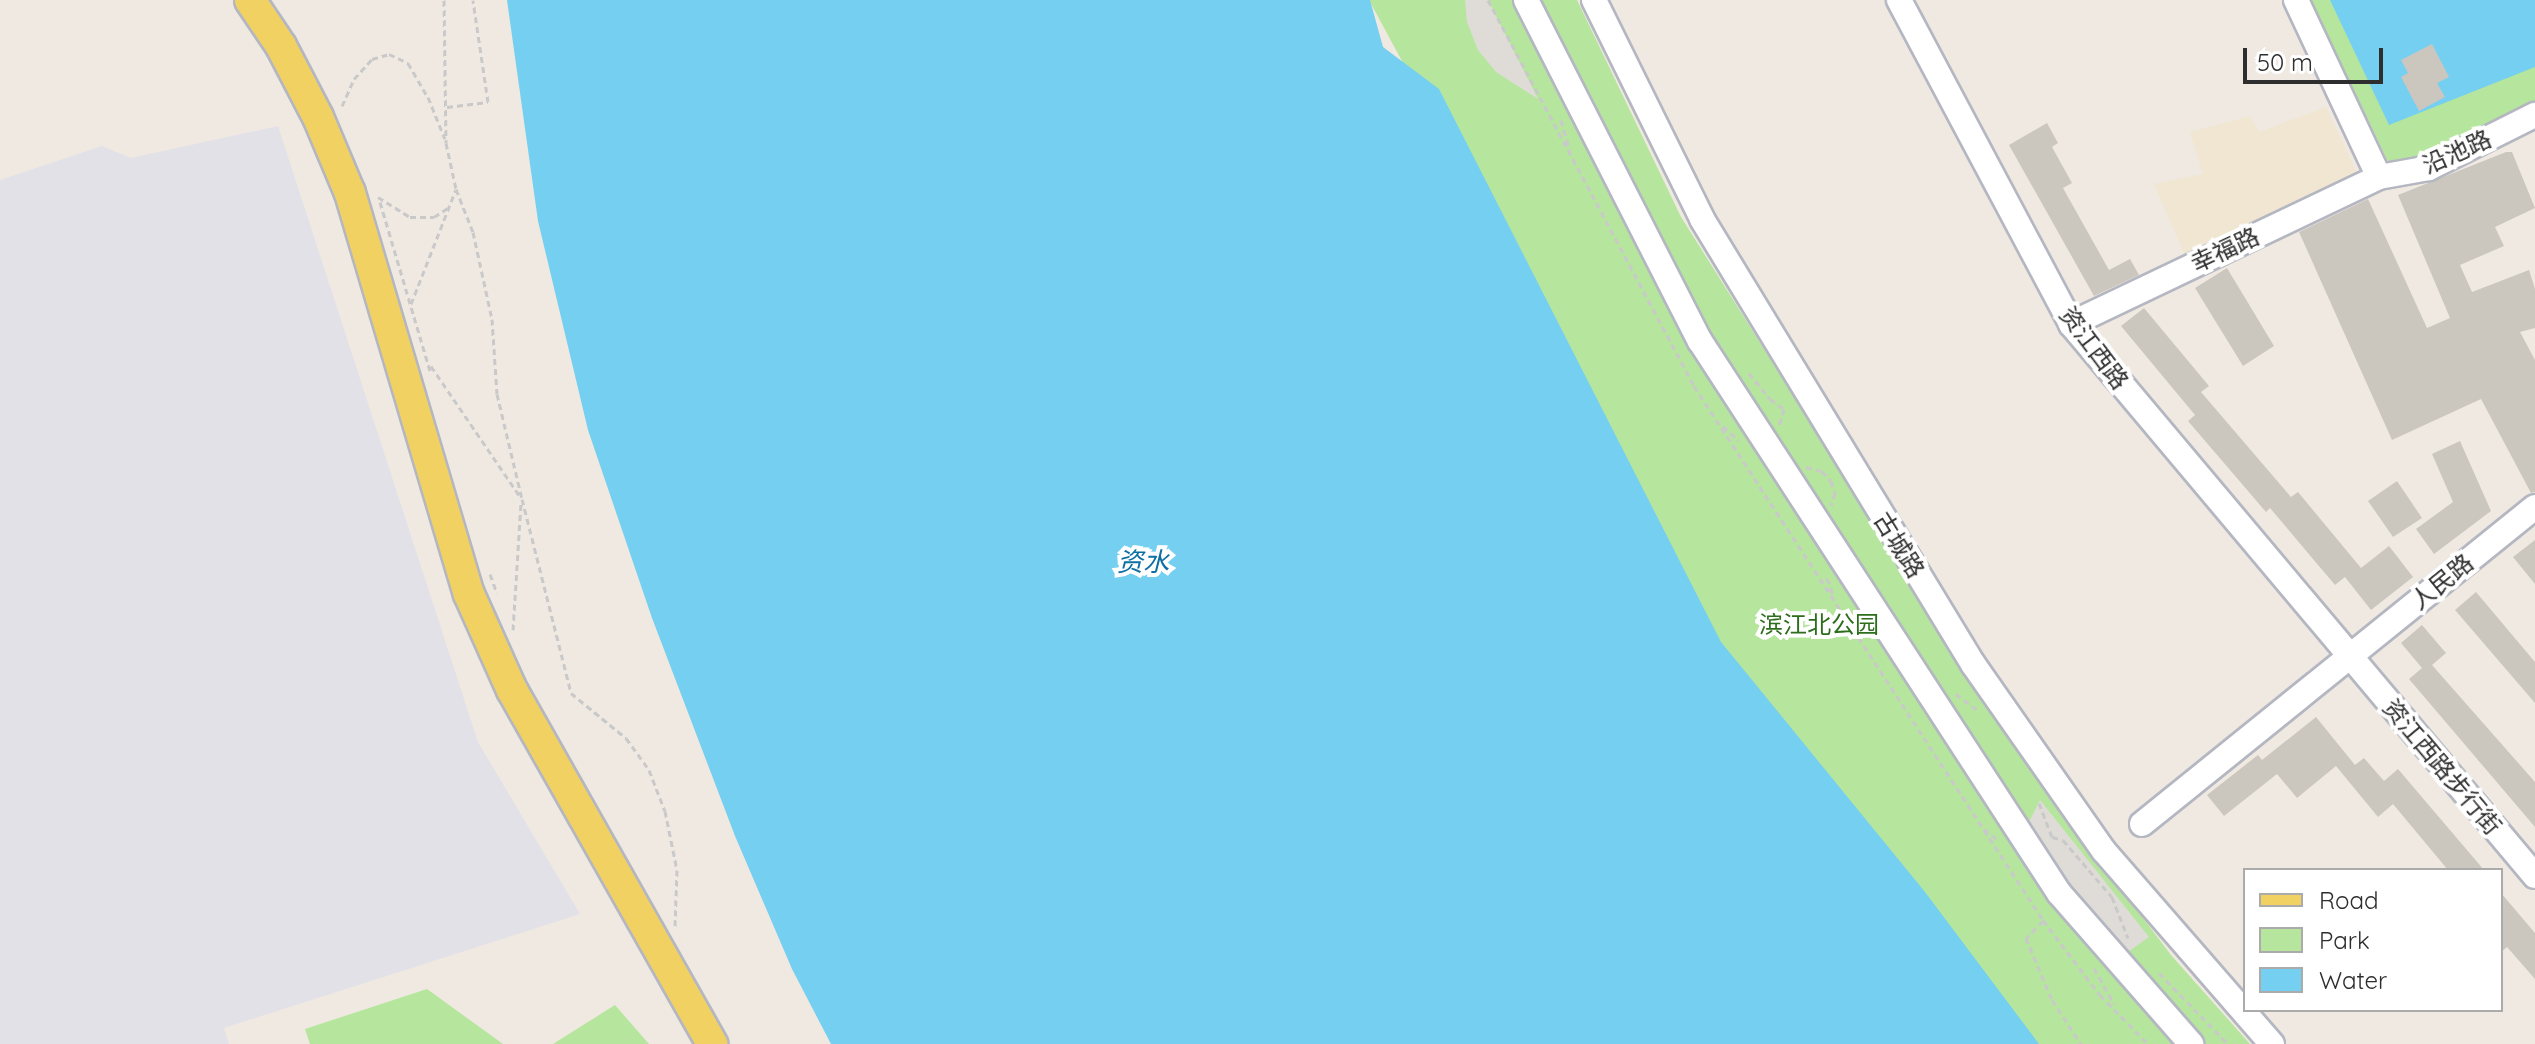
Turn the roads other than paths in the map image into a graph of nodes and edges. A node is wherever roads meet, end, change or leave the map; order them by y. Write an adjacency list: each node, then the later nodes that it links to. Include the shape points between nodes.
1 (250, 0): 15 (main road, via 318,117 350,193 469,594 512,690)
2 (1526, 0): 16 (street, via 1700,341 2059,893)
3 (1594, 0): 13 (street, 古城路, via 1702,219 1973,664 2104,851)
4 (1899, 0): 8 (street, 资江西路)
5 (2296, 0): 7 (street)
6 (2535, 115): 7 (street, 沿池路, via 2429,168)
7 (2379, 177): 8 (street, 幸福路)
8 (2071, 324): 10 (street, 资江西路)
9 (2535, 507): 10 (street, 人民路)
10 (2348, 658): 11 (street, 人民路); 12 (street, 资江西路步行街)
11 (2142, 824)
12 (2535, 876)
13 (2243, 1011)
14 (2244, 1012): 17 (street, 古城路)
15 (712, 1044)
16 (2191, 1044)
17 (2272, 1044)

